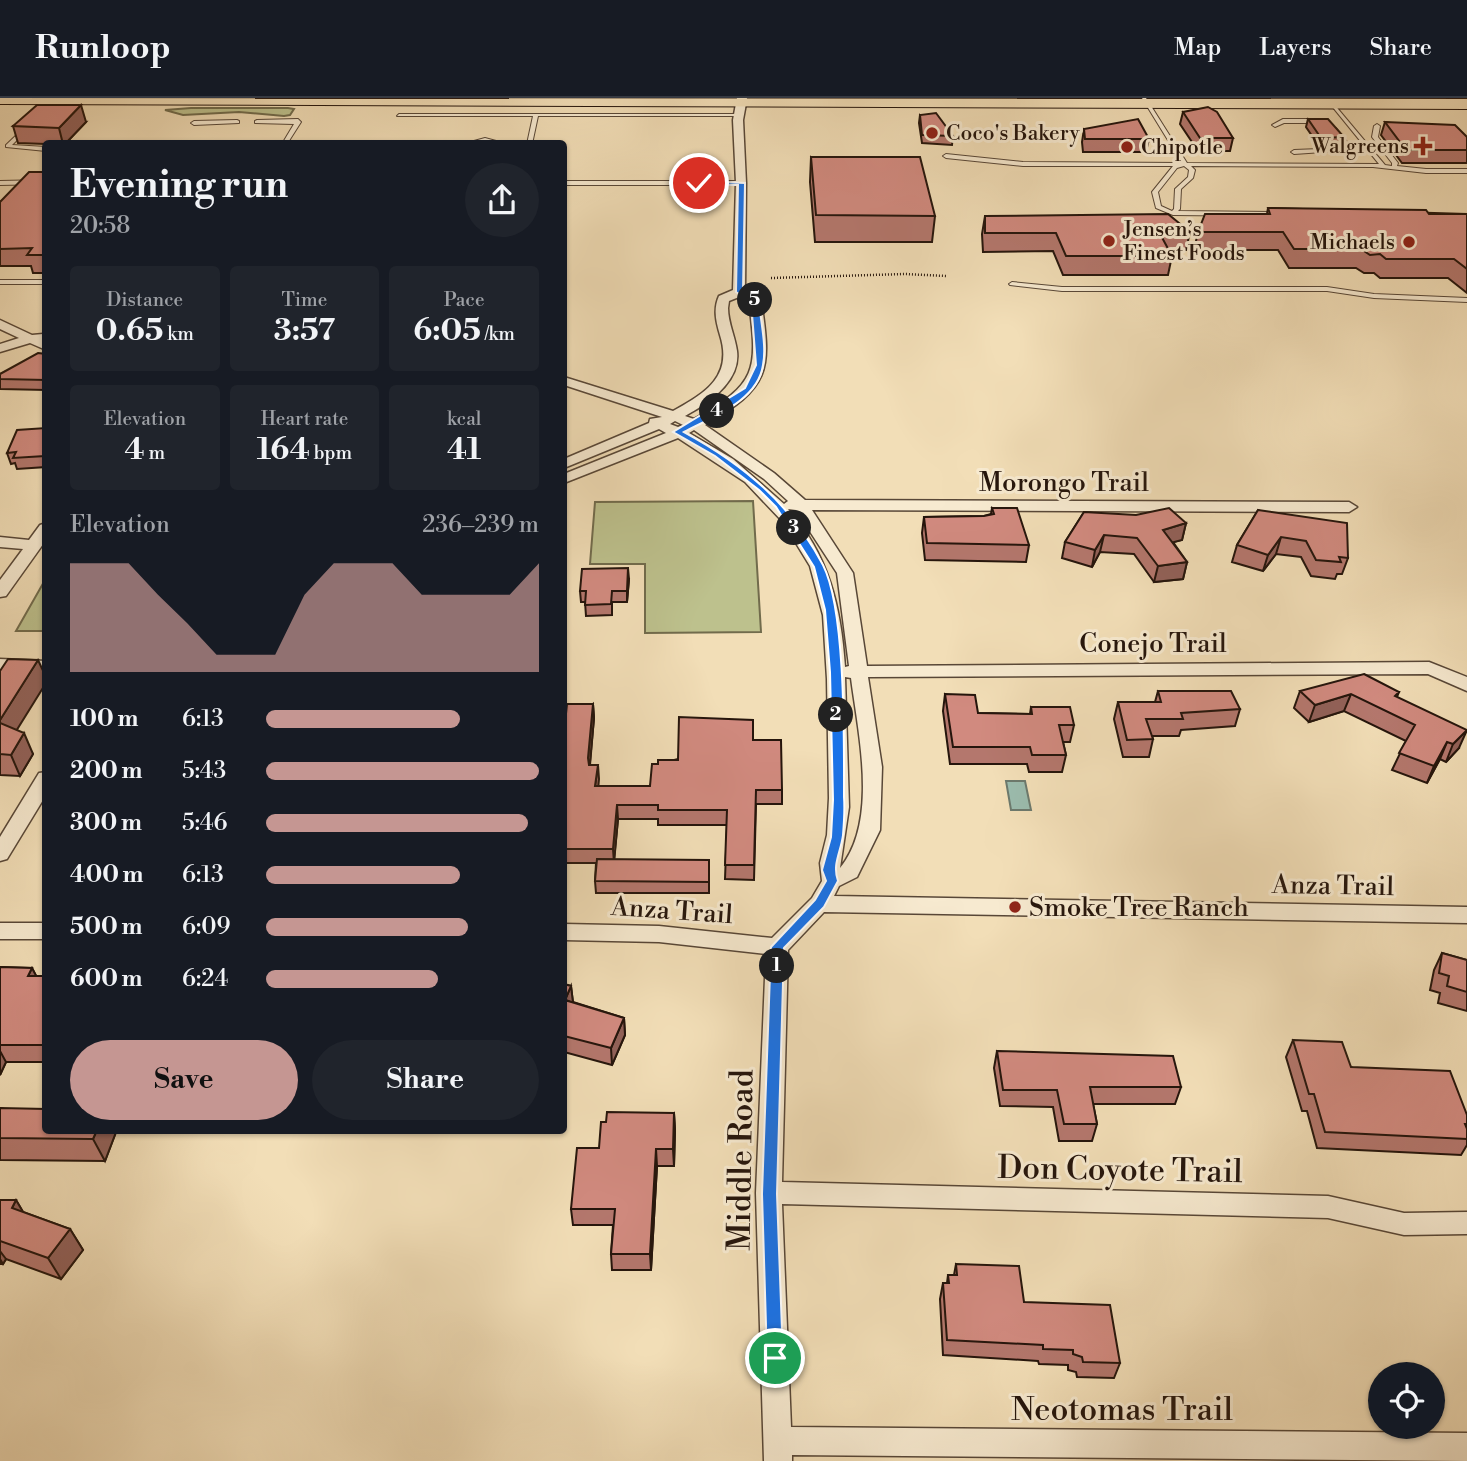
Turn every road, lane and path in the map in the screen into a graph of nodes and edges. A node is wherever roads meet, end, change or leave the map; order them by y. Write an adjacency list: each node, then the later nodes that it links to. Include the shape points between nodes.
1 (1462, 98): 5 (main road)
2 (0, 99): 3 (main road)
3 (307, 99): 8 (main road)
4 (1145, 101): 6 (main road); 7 (main road); 22 (lane)
5 (1467, 101): 7 (main road)
6 (743, 103): 8 (main road); 9 (lane); 29 (street)
7 (1333, 104): 23 (lane)
8 (397, 107): 9 (lane); 13 (main road, via 326,111)
9 (536, 115): 18 (lane)
10 (194, 122): 11 (lane)
11 (237, 122)
12 (257, 122): 13 (lane)
13 (298, 122): 17 (lane)
14 (30, 124): 19 (lane, via 8,146)
15 (1275, 125): 20 (lane, via 1283,121 1326,122 1350,149)
16 (1377, 126): 24 (lane, via 1375,137)
17 (287, 140)
18 (529, 140)
19 (42, 149)
20 (1294, 152)
21 (946, 156): 22 (lane, via 1023,164)
22 (1185, 164): 23 (lane); 30 (lane, via 1192,170 1191,177 1178,189); 30 (lane, via 1175,167 1155,192 1158,207)
23 (1383, 166): 24 (lane)
24 (1394, 167): 25 (lane)
25 (1467, 171)
26 (42, 182): 27 (lane)
27 (0, 183)
28 (567, 183): 29 (lane)
29 (741, 183): 37 (street)
30 (1173, 213): 31 (lane)
31 (1284, 214)
32 (946, 276): 33 (path)
33 (771, 278)
34 (0, 282): 35 (lane)
35 (42, 282)
36 (1012, 284): 38 (lane, via 1062,289 1327,289)
37 (739, 292): 43 (street, via 755,300); 43 (street, via 723,299 719,314)
38 (1467, 300)
39 (0, 313): 41 (street)
40 (0, 324): 44 (street)
41 (42, 332)
42 (42, 335): 44 (street)
43 (742, 335): 49 (street, via 720,386); 51 (street, via 760,365 749,389)
44 (31, 339): 45 (street); 46 (street)
45 (42, 344)
46 (0, 348)
47 (567, 382): 49 (street)
48 (567, 395): 50 (street)
49 (674, 416): 50 (street); 51 (street)
50 (658, 424): 52 (street); 53 (street)
51 (694, 424): 52 (street); 55 (street, via 769,476)
52 (677, 432): 54 (street); 56 (street, via 718,454)
53 (567, 463)
54 (567, 478)
55 (801, 505): 56 (street, Morongo Trail); 57 (street, Morongo Trail); 64 (street, via 845,573)
56 (779, 506): 65 (street, via 819,567 830,610)
57 (1349, 507)
58 (42, 533): 60 (street)
59 (0, 542): 60 (street)
60 (33, 545): 61 (street)
61 (0, 592)
62 (0, 664): 63 (street)
63 (42, 667)
64 (858, 671): 65 (street, Conejo Trail); 66 (street, Conejo Trail, via 1429,668); 69 (street, via 872,766 870,830 850,872)
65 (835, 672): 69 (street, via 839,800 837,837 828,870)
66 (1467, 685)
67 (42, 785): 68 (street)
68 (0, 854)
69 (832, 881): 70 (street)
70 (819, 904): 71 (street, Anza Trail); 75 (street)
71 (1467, 915)
72 (0, 931): 73 (street)
73 (42, 931)
74 (567, 932): 75 (street, Anza Trail, via 659,934)
75 (777, 947): 76 (street, Middle Road)
76 (769, 1194): 77 (street, Don Coyote Trail, via 1328,1207 1404,1224); 79 (street, Middle Road)
77 (1467, 1223)
78 (1467, 1447): 79 (street, Neotomas Trail)
79 (778, 1451)

